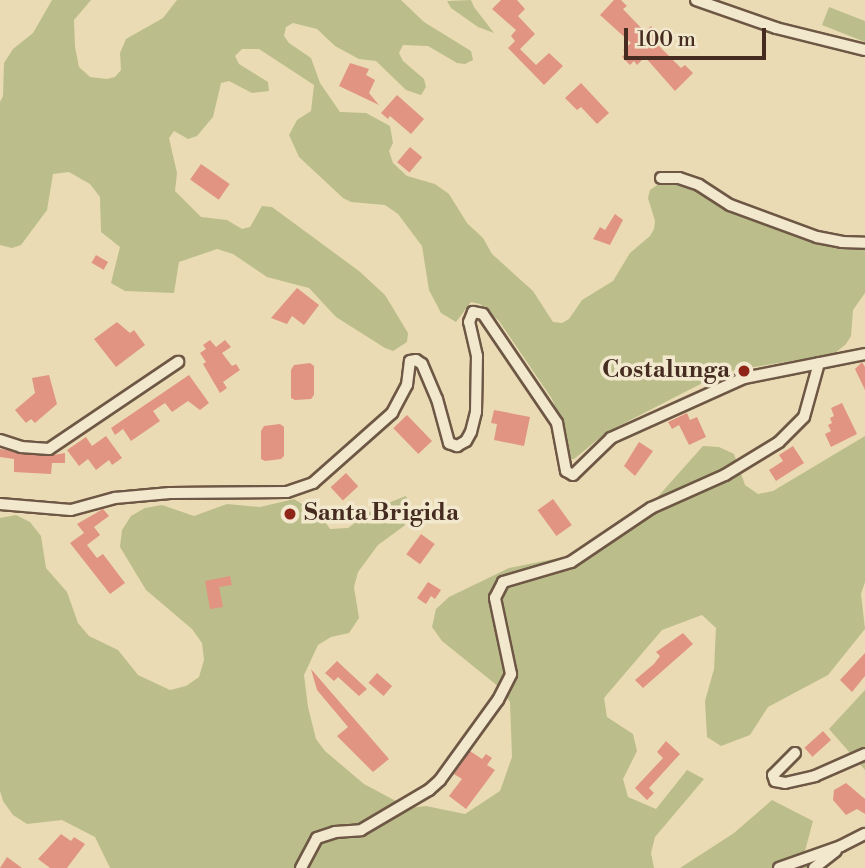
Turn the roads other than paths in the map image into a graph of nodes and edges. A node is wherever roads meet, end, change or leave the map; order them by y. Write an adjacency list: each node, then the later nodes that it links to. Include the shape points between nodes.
1 (696, 0): 2 (street, via 721,12)
2 (865, 50)
3 (661, 178): 4 (street, via 699,185 730,205 817,237)
4 (865, 243)
5 (865, 354): 7 (street)
6 (178, 362): 8 (street, via 49,449)
7 (819, 363): 9 (street, via 744,378 679,406 611,438 573,475 566,471 557,423 483,314 474,312 469,322 477,356 476,412 466,441 457,446 449,443 437,399 416,360 410,361 407,385 392,413 313,484 287,492 115,498 71,510); 14 (street, via 804,417 779,442 725,475 651,508 571,562 503,582 495,598 511,674 498,700 440,780 361,830 317,838)
8 (0, 440)
9 (0, 504)
10 (795, 753): 11 (street, via 773,775 775,781 815,776)
11 (865, 754)
12 (865, 834): 13 (street)
13 (841, 846): 15 (street); 16 (street)
14 (301, 868)
15 (779, 868)
16 (814, 868)

